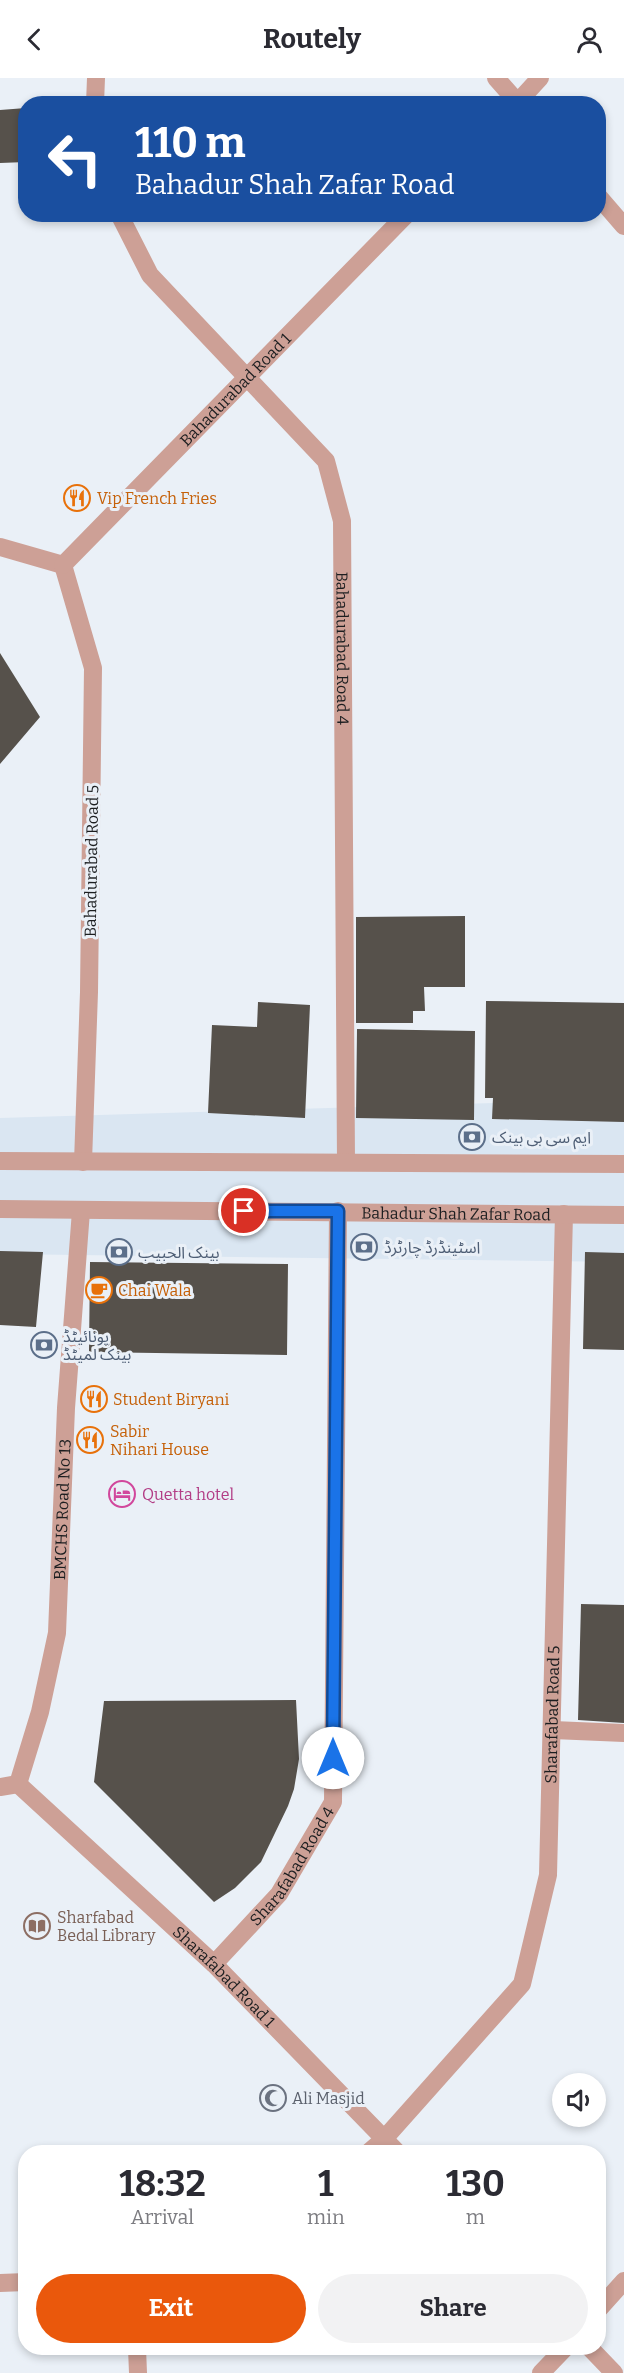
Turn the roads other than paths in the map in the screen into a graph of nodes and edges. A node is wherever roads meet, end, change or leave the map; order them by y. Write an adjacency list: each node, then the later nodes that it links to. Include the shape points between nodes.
1 (96, 78): 4 (street)
2 (496, 78): 5 (street)
3 (540, 78): 6 (street)
4 (95, 96)
5 (511, 96)
6 (523, 96)
7 (606, 205): 10 (street)
8 (123, 222): 11 (street, Bahadurabad Road 4, via 150,275)
9 (399, 222): 11 (street, Bahadurabad Road 1)
10 (624, 226)
11 (248, 377): 13 (street, Bahadurabad Road 1); 16 (street, Bahadurabad Road 4, via 326,461 342,521)
12 (0, 547): 13 (street)
13 (63, 565): 15 (street, Bahadurabad Road 5, via 93,668)
14 (0, 1161): 15 (street)
15 (83, 1162): 16 (street)
16 (346, 1162): 17 (street)
17 (624, 1164)
18 (0, 1209): 19 (street, Bahadur Shah Zafar Road)
19 (81, 1211): 20 (street, Bahadur Shah Zafar Road); 25 (street, BMCHS Road No 13, via 66,1408 57,1633 40,1712)
20 (338, 1211): 21 (street, Bahadur Shah Zafar Road); 26 (street, Sharafabad Road 4, via 333,1802 279,1894)
21 (564, 1214): 22 (street, Bahadur Shah Zafar Road); 23 (street, Sharafabad Road 5)
22 (624, 1215)
23 (553, 1730): 24 (street); 27 (street, Sharafabad Road 5, via 548,1875 522,1984)
24 (624, 1732)
25 (9, 1786): 26 (street, Sharafabad Road 1)
26 (214, 1964): 27 (street, Sharafabad Road 1)
27 (384, 2139): 28 (street, Sharafabad Road 5); 29 (street, Sharafabad Road 1)
28 (377, 2145)
29 (390, 2145)
30 (624, 2281): 33 (street)
31 (18, 2282): 32 (street)
32 (0, 2283)
33 (606, 2301)
34 (137, 2355): 37 (street)
35 (558, 2355): 38 (street)
36 (597, 2355): 39 (street)
37 (138, 2373)
38 (541, 2373)
39 (614, 2373)

